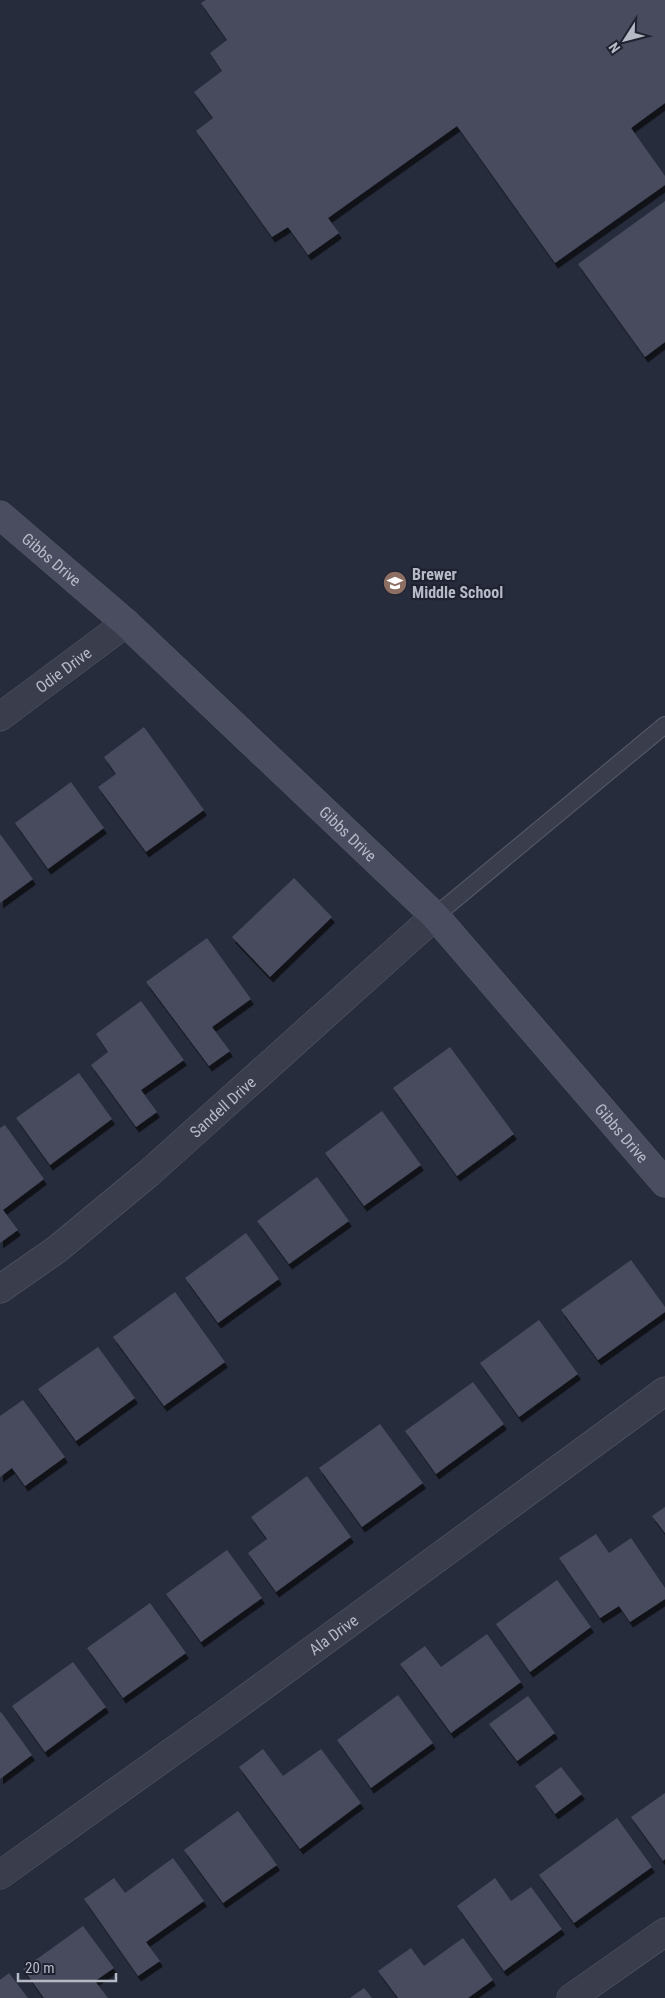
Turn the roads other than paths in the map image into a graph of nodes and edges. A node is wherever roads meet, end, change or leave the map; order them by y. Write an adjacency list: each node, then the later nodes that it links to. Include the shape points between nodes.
1 (0, 515): 2 (street, Gibbs Drive)
2 (126, 623): 3 (street, Odie Drive); 5 (street, Gibbs Drive)
3 (0, 717)
4 (665, 725): 5 (lane)
5 (435, 916): 6 (street, Gibbs Drive); 7 (street, Sandell Drive, via 149,1173 56,1250)
6 (665, 1183)
7 (0, 1289)
8 (665, 1391): 9 (street, Ala Drive)
9 (0, 1875)
10 (665, 1932): 11 (street)
11 (571, 1998)

